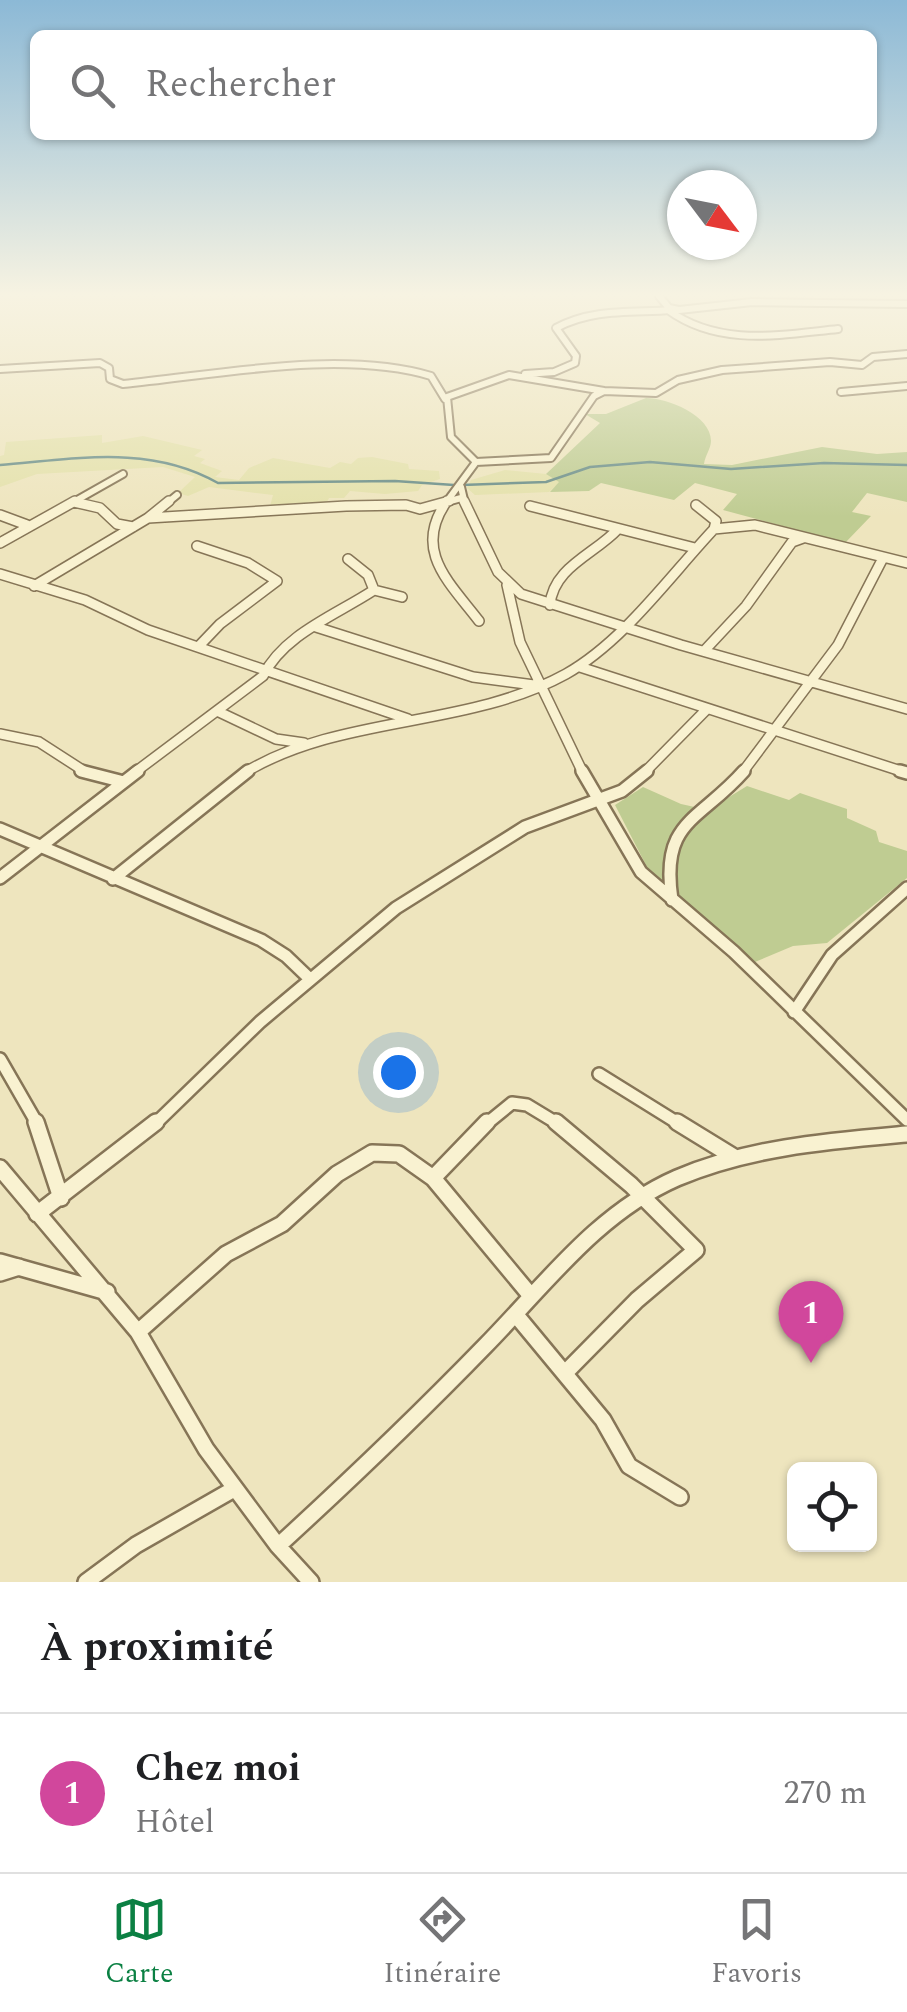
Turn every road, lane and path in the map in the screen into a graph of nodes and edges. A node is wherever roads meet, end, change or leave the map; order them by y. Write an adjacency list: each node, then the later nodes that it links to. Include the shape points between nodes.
1 (109, 370): 2 (street, via 110,379 123,384)
2 (295, 370)
3 (410, 370): 10 (street, via 431,376)
4 (559, 370): 6 (street)
5 (724, 370): 8 (street, via 656,392)
6 (515, 375): 8 (street); 10 (street)
7 (907, 386): 9 (street)
8 (605, 391): 11 (street, via 594,396 551,458)
9 (841, 392)
10 (446, 399): 11 (street, via 451,438)
11 (476, 462): 13 (street)
12 (123, 474): 16 (street)
13 (461, 492): 15 (street); 33 (street)
14 (177, 495): 20 (street)
15 (449, 500): 20 (street, via 420,508); 38 (street, via 434,522 432,549)
16 (74, 502): 21 (street); 22 (street)
17 (530, 506): 23 (street)
18 (696, 506): 24 (street, via 716,521)
19 (0, 515): 21 (street)
20 (148, 518): 22 (street)
21 (27, 526): 26 (street)
22 (134, 527): 34 (street)
23 (618, 529): 28 (street); 37 (street, via 561,576)
24 (714, 529): 25 (street, via 756,525); 28 (street)
25 (804, 538): 29 (street); 42 (street, via 792,542)
26 (0, 543)
27 (197, 546): 41 (street, via 278,581)
28 (695, 548): 39 (street)
29 (883, 558): 31 (street); 46 (street)
30 (348, 559): 35 (street, via 368,575)
31 (907, 564)
32 (0, 574): 34 (street)
33 (507, 585): 37 (street); 47 (street, via 506,602)
34 (34, 586): 41 (street)
35 (374, 590): 36 (street); 40 (street)
36 (402, 597)
37 (550, 606): 39 (street)
38 (479, 621)
39 (620, 626): 42 (street); 43 (street)
40 (316, 627): 44 (street); 45 (street)
41 (199, 646): 44 (street)
42 (704, 651): 46 (street)
43 (580, 667): 47 (street); 49 (street)
44 (264, 668): 51 (street, via 263,676); 52 (street)
45 (504, 684): 47 (street); 48 (street)
46 (817, 684): 50 (street); 53 (street)
47 (540, 685): 48 (street); 58 (street)
48 (501, 697): 52 (street)
49 (707, 708): 53 (street); 58 (street, via 638,780)
50 (907, 709)
51 (217, 712): 55 (street, via 276,739); 57 (street)
52 (410, 720): 55 (street)
53 (776, 730): 56 (street); 64 (street, via 672,846)
54 (0, 734): 57 (street, via 39,742 72,767)
55 (312, 744): 62 (street, via 260,762)
56 (907, 774)
57 (120, 781): 60 (street)
58 (601, 801): 64 (street, via 641,872); 65 (street, via 525,826 485,848 396,908)
59 (0, 828): 60 (street)
60 (38, 848): 61 (street); 62 (street)
61 (0, 878)
62 (113, 878): 65 (street, via 261,940)
63 (907, 888): 66 (street, via 832,955)
64 (672, 900): 66 (street)
65 (310, 979): 75 (street, via 178,1106)
66 (794, 1012): 69 (street)
67 (0, 1059): 75 (street, via 54,1159)
68 (598, 1074): 71 (street)
69 (907, 1120)
70 (907, 1134): 71 (street)
71 (734, 1156): 74 (street)
72 (0, 1168): 76 (street)
73 (433, 1178): 74 (street, via 507,1106 526,1102); 81 (street); 83 (street, via 399,1154 359,1158 282,1224 226,1254)
74 (641, 1196): 81 (street); 84 (street, via 696,1250)
75 (61, 1198): 76 (street)
76 (38, 1214): 80 (street)
77 (0, 1262): 78 (street)
78 (20, 1267): 79 (street); 80 (street)
79 (0, 1273)
80 (108, 1292): 83 (street)
81 (531, 1296): 82 (street)
82 (516, 1315): 84 (street); 87 (street)
83 (138, 1332): 85 (street)
84 (565, 1373): 86 (street, via 629,1466)
85 (234, 1488): 87 (street); 88 (street)
86 (680, 1496)
87 (278, 1546): 89 (street)
88 (86, 1582)
89 (310, 1582)

